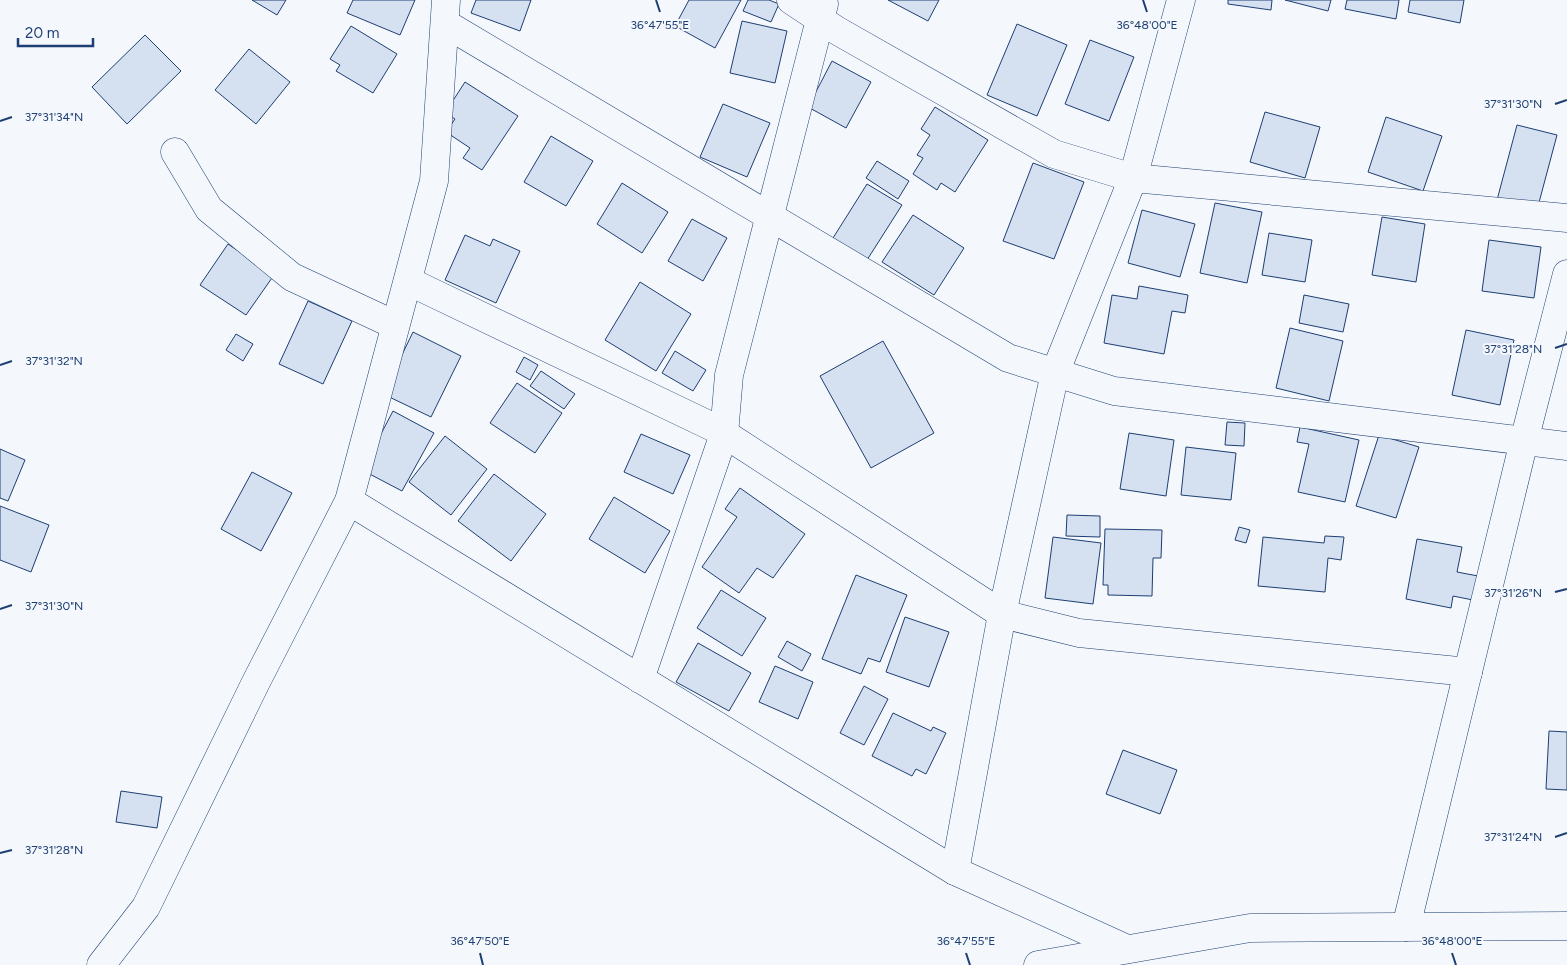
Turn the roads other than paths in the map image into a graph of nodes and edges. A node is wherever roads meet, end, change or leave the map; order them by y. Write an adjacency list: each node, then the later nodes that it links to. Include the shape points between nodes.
1 (791, 0): 3 (street)
2 (1181, 0): 6 (street)
3 (822, 10): 6 (street, via 836,30 1054,154); 7 (street)
4 (446, 12): 7 (street); 10 (street, via 434,181)
5 (174, 152): 11 (street, via 209,209 292,277)
6 (1134, 178): 8 (street); 12 (street)
7 (769, 216): 12 (street, via 1008,358); 13 (street, via 729,375)
8 (1567, 218)
9 (1567, 274): 14 (street)
10 (408, 281): 11 (street); 13 (street)
11 (395, 325): 16 (street)
12 (1055, 373): 14 (street, via 1114,392); 17 (street)
13 (724, 434): 17 (street); 19 (street)
14 (1524, 441): 15 (street); 18 (street)
15 (1567, 446)
16 (349, 502): 19 (street); 24 (street, via 146,907)
17 (1002, 614): 18 (street, via 1080,633); 20 (street)
18 (1468, 672): 22 (street)
19 (640, 679): 20 (street)
20 (955, 871): 23 (street)
21 (1567, 926): 22 (street)
22 (1406, 927): 23 (street, via 1250,928)
23 (1127, 950): 25 (street)
24 (102, 965)
25 (1038, 965)

